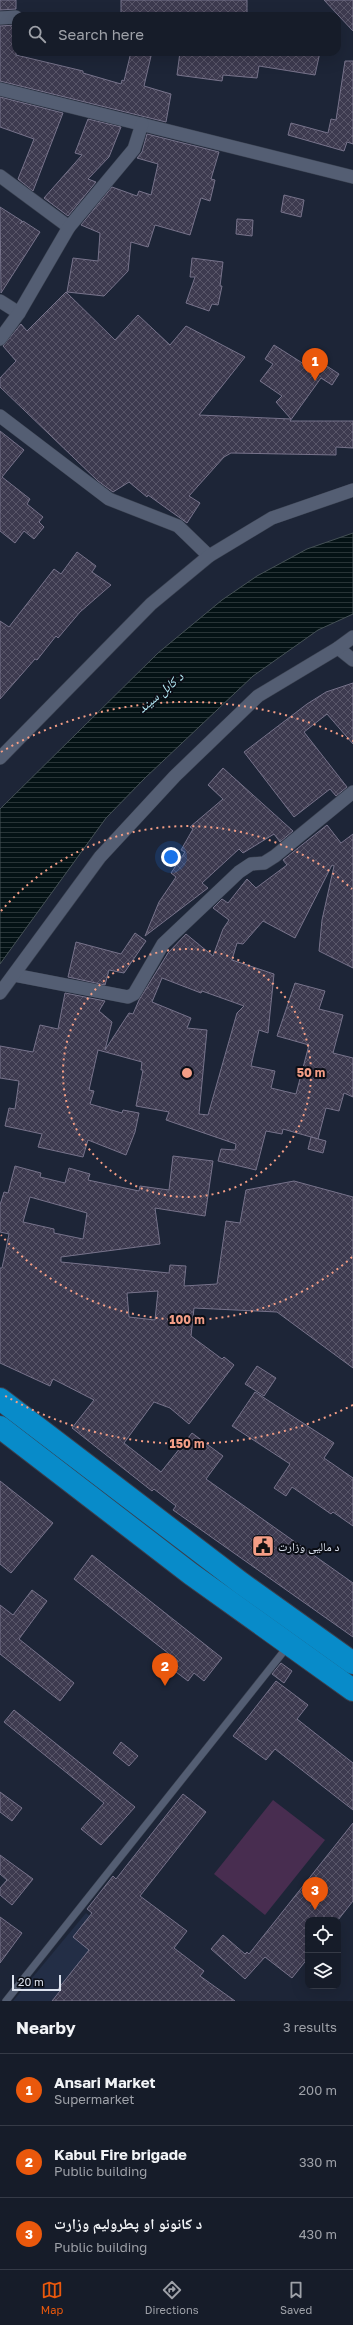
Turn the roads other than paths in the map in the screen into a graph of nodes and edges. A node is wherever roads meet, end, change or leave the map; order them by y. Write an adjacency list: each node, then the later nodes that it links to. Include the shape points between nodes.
1 (12, 17): 2 (street)
2 (0, 18)
3 (0, 89): 4 (street)
4 (142, 124): 6 (street); 7 (street, via 134,149)
5 (0, 176): 7 (street)
6 (353, 177)
7 (69, 227): 9 (street)
8 (0, 301): 9 (street)
9 (19, 313): 10 (street)
10 (0, 339)
11 (0, 416): 13 (street, via 109,499 178,526)
12 (353, 490): 13 (street, via 272,518)
13 (209, 556): 17 (street, via 151,604)
14 (353, 637): 15 (street)
15 (338, 648): 16 (street); 19 (street, via 258,696 175,776 100,857)
16 (353, 660)
17 (0, 758)
18 (353, 792): 19 (street, via 275,856 264,863 251,864 240,872 163,944 134,994 128,998)
19 (14, 975): 20 (street)
20 (0, 993)
21 (0, 1399): 24 (highway, via 241,1583)
22 (0, 1427): 23 (highway, via 191,1574)
23 (289, 1644): 25 (highway); 26 (lane)
24 (353, 1663)
25 (353, 1690)
26 (6, 2001)

